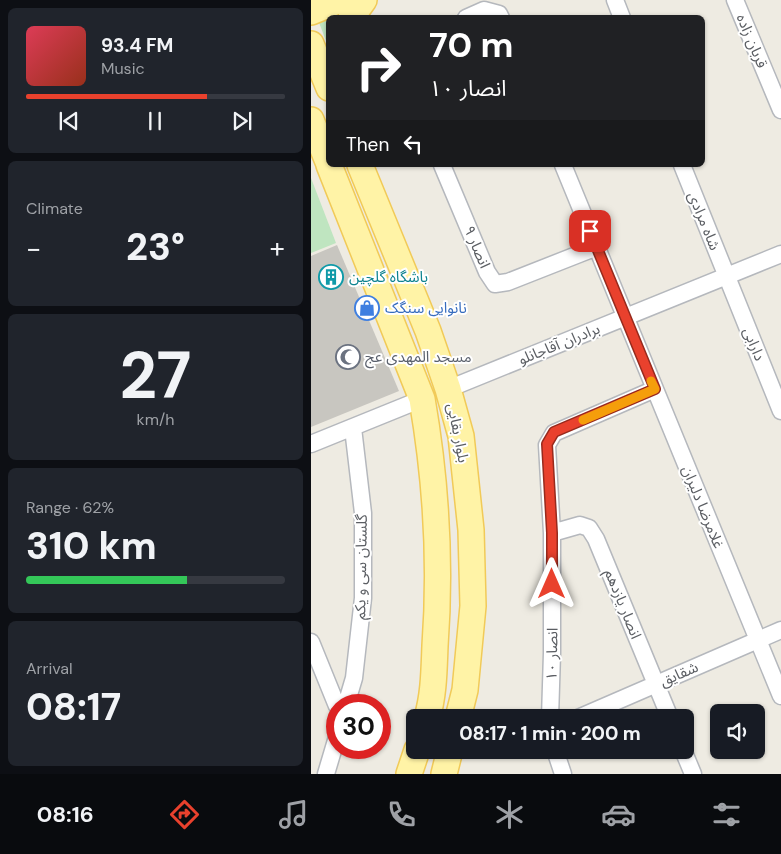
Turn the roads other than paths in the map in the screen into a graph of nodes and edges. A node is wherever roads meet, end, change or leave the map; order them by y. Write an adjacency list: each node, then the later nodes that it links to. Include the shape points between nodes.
1 (340, 0): 5 (main road)
2 (364, 0): 6 (main road)
3 (615, 0): 9 (street)
4 (735, 0): 12 (street, قربان زاده)
5 (311, 12)
6 (353, 15)
7 (473, 15): 8 (street, via 485,10)
8 (500, 15)
9 (621, 15)
10 (311, 44): 11 (main road)
11 (326, 81)
12 (781, 110)
13 (311, 120): 14 (main road, بلوار بقایی)
14 (326, 157)
15 (330, 167): 26 (main road, بلوار بقایی)
16 (361, 167): 24 (main road, بلوار بقایی)
17 (443, 167): 20 (street, انصار ۹, via 495,284 508,282)
18 (564, 167): 20 (street, غلامرضا دلیران)
19 (682, 167): 22 (street, شاه مرادی)
20 (597, 247): 23 (street, غلامرضا دلیران)
21 (781, 254): 22 (street, برادران آقاجانلو)
22 (727, 276): 23 (street, برادران آقاجانلو); 27 (street, دارابی)
23 (625, 317): 24 (street, برادران آقاجانلو); 25 (street, غلامرضا دلیران)
24 (448, 389): 26 (main road); 39 (main road, بلوار بقایی, via 461,436 471,530 473,606)
25 (655, 389): 30 (street, انصار ۱۰, via 554,432 547,444); 32 (street, غلامرضا دلیران)
26 (422, 399): 28 (street); 38 (main road, بلوار بقایی, via 429,436 436,520 438,601)
27 (781, 411)
28 (353, 428): 29 (street); 36 (street, گلستان سی و یکم, via 363,513 363,598)
29 (311, 444)
30 (552, 533): 34 (street, انصار یازدهم, via 580,525 589,528); 40 (street, انصار ۱۰)
31 (781, 630): 32 (street, شقایق)
32 (758, 640): 34 (street, شقایق); 37 (street, غلامرضا دلیران)
33 (311, 642): 35 (street)
34 (656, 684): 41 (street, شقایق); 42 (street, انصار یازدهم)
35 (332, 694)
36 (349, 694)
37 (781, 696)
38 (430, 709)
39 (461, 709)
40 (550, 709)
41 (598, 709)
42 (666, 709)
43 (330, 759): 48 (street)
44 (414, 759): 49 (main road)
45 (448, 759): 50 (main road)
46 (558, 759): 51 (street)
47 (687, 759): 52 (street)
48 (326, 774)
49 (409, 774)
50 (444, 774)
51 (563, 774)
52 (693, 774)

